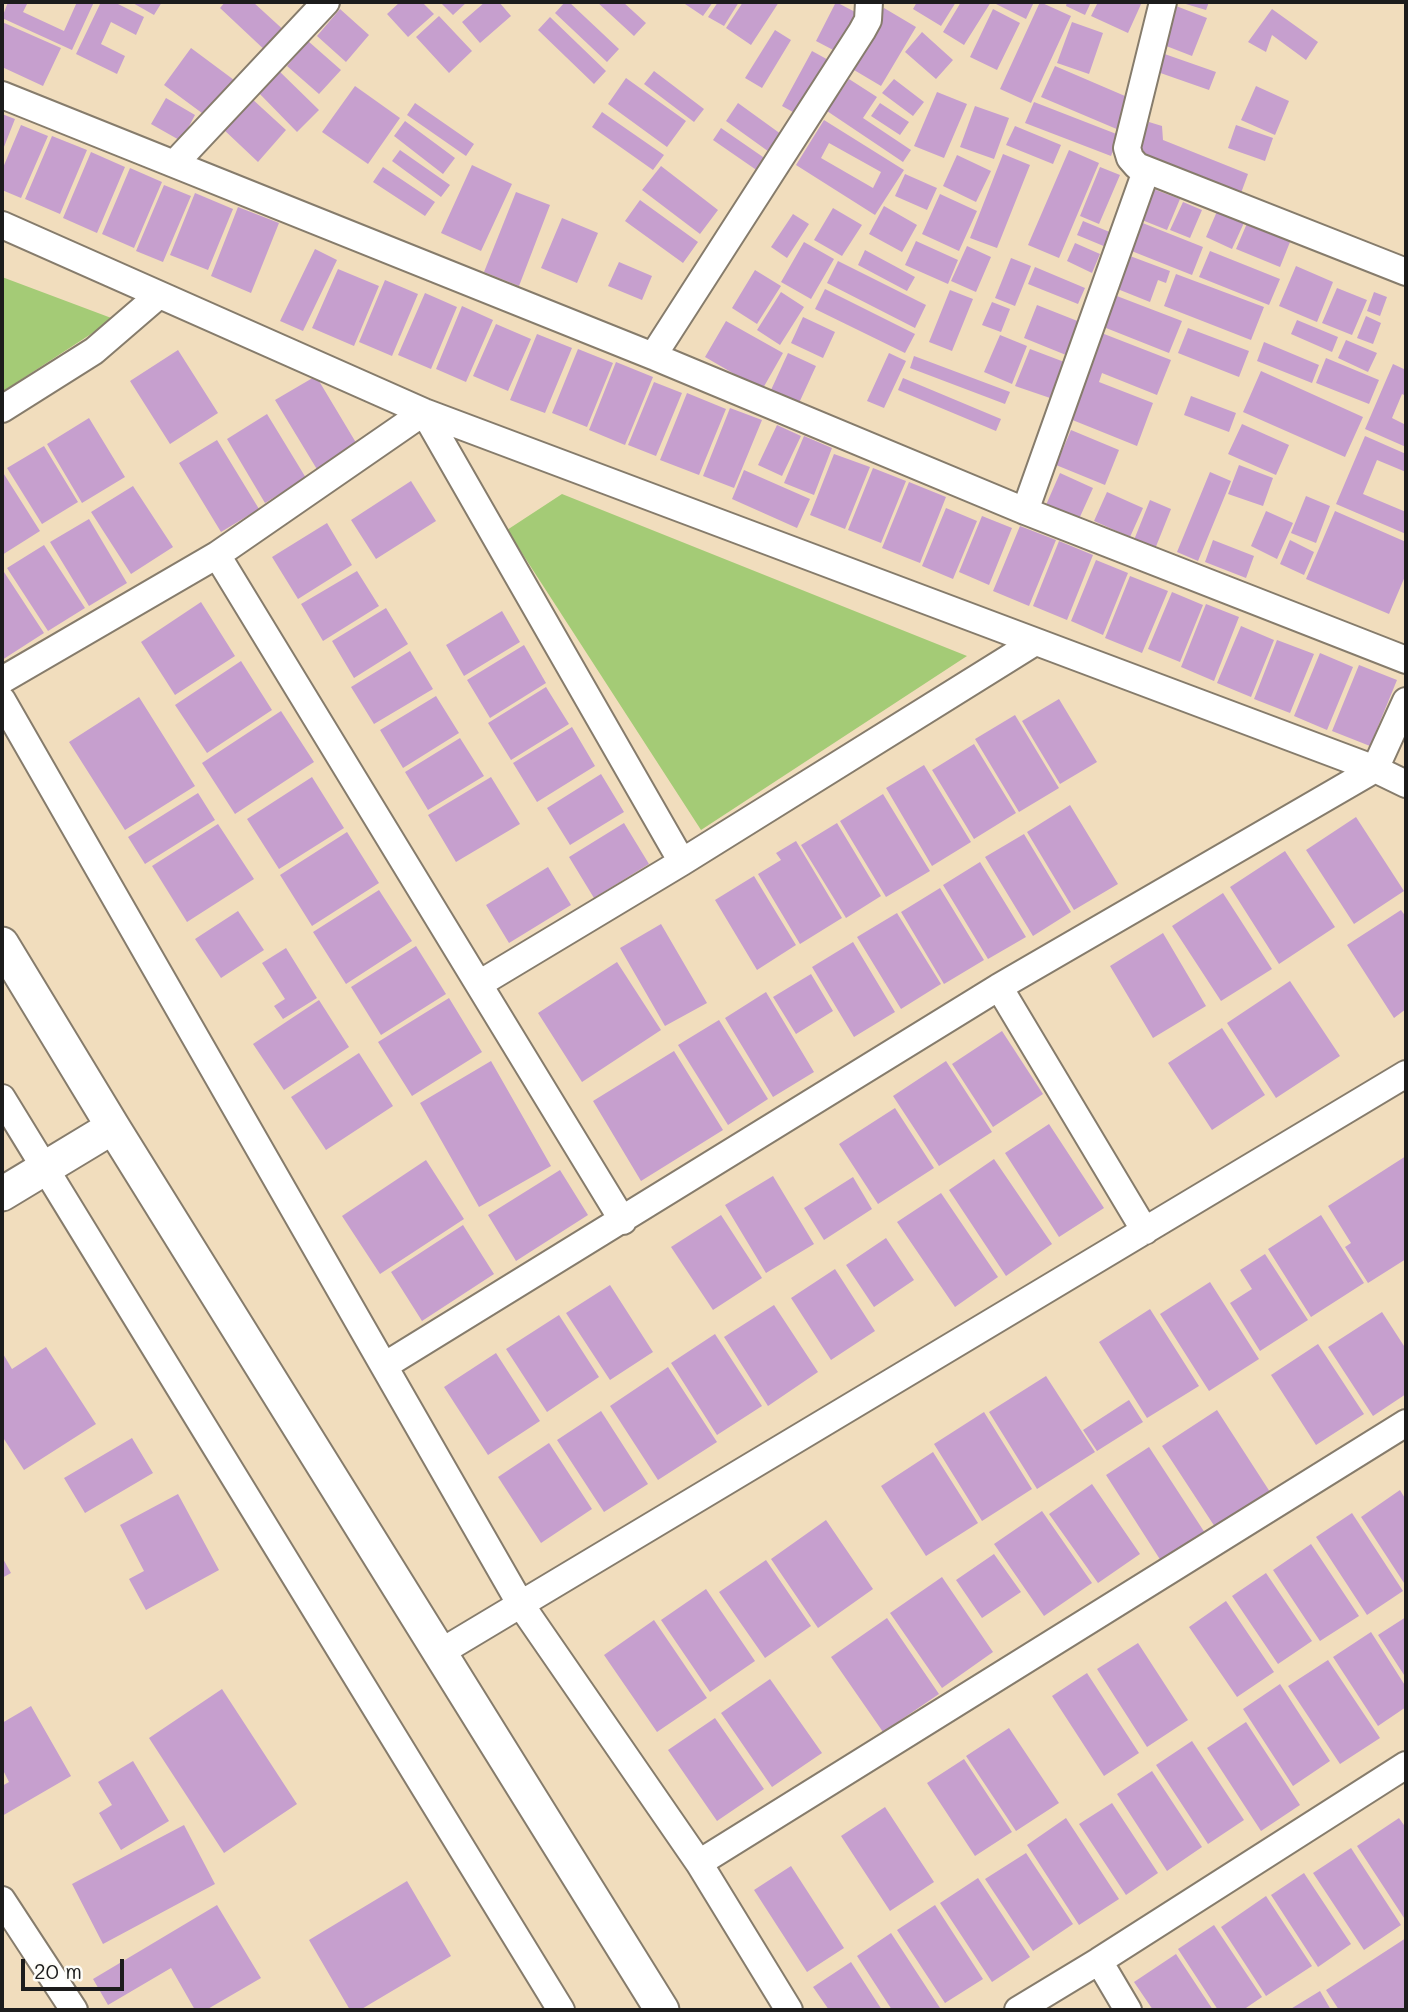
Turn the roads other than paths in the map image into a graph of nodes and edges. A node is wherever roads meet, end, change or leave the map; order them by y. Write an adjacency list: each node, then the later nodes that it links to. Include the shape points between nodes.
1 (326, 2): 5 (street)
2 (1163, 2): 6 (street, via 1127,148 1130,158)
3 (864, 3): 10 (street, via 868,20 862,31)
4 (2, 95): 5 (street)
5 (175, 163): 10 (street)
6 (1146, 171): 8 (street); 13 (street)
7 (2, 225): 9 (street)
8 (1406, 272)
9 (159, 295): 11 (street, via 94,351); 12 (street)
10 (653, 356): 13 (street)
11 (2, 409)
12 (424, 412): 14 (street); 15 (street); 22 (street)
13 (1025, 511): 16 (street)
14 (217, 555): 17 (street); 24 (street)
15 (1035, 642): 20 (street); 22 (street)
16 (1406, 660)
17 (2, 680)
18 (2, 700): 33 (street)
19 (1406, 701): 20 (street)
20 (1375, 769): 21 (street); 25 (street)
21 (1406, 784)
22 (682, 862): 24 (street)
23 (2, 944): 28 (street)
24 (479, 984): 31 (street)
25 (999, 987): 31 (street); 32 (street)
26 (1406, 1075): 32 (street)
27 (2, 1098): 29 (street)
28 (113, 1127): 29 (street); 36 (street)
29 (44, 1168): 30 (street); 42 (street)
30 (2, 1195)
31 (624, 1220): 33 (street)
32 (1145, 1231): 35 (street)
33 (384, 1366): 35 (street)
34 (1406, 1423): 38 (street)
35 (522, 1605): 36 (street); 38 (street)
36 (441, 1652): 43 (street)
37 (1406, 1765): 40 (street)
38 (699, 1863): 44 (street)
39 (2, 1900): 41 (street)
40 (1099, 1961): 45 (street); 46 (street)
41 (74, 2010)
42 (561, 2010)
43 (662, 2010)
44 (789, 2010)
45 (1018, 2010)
46 (1128, 2010)

